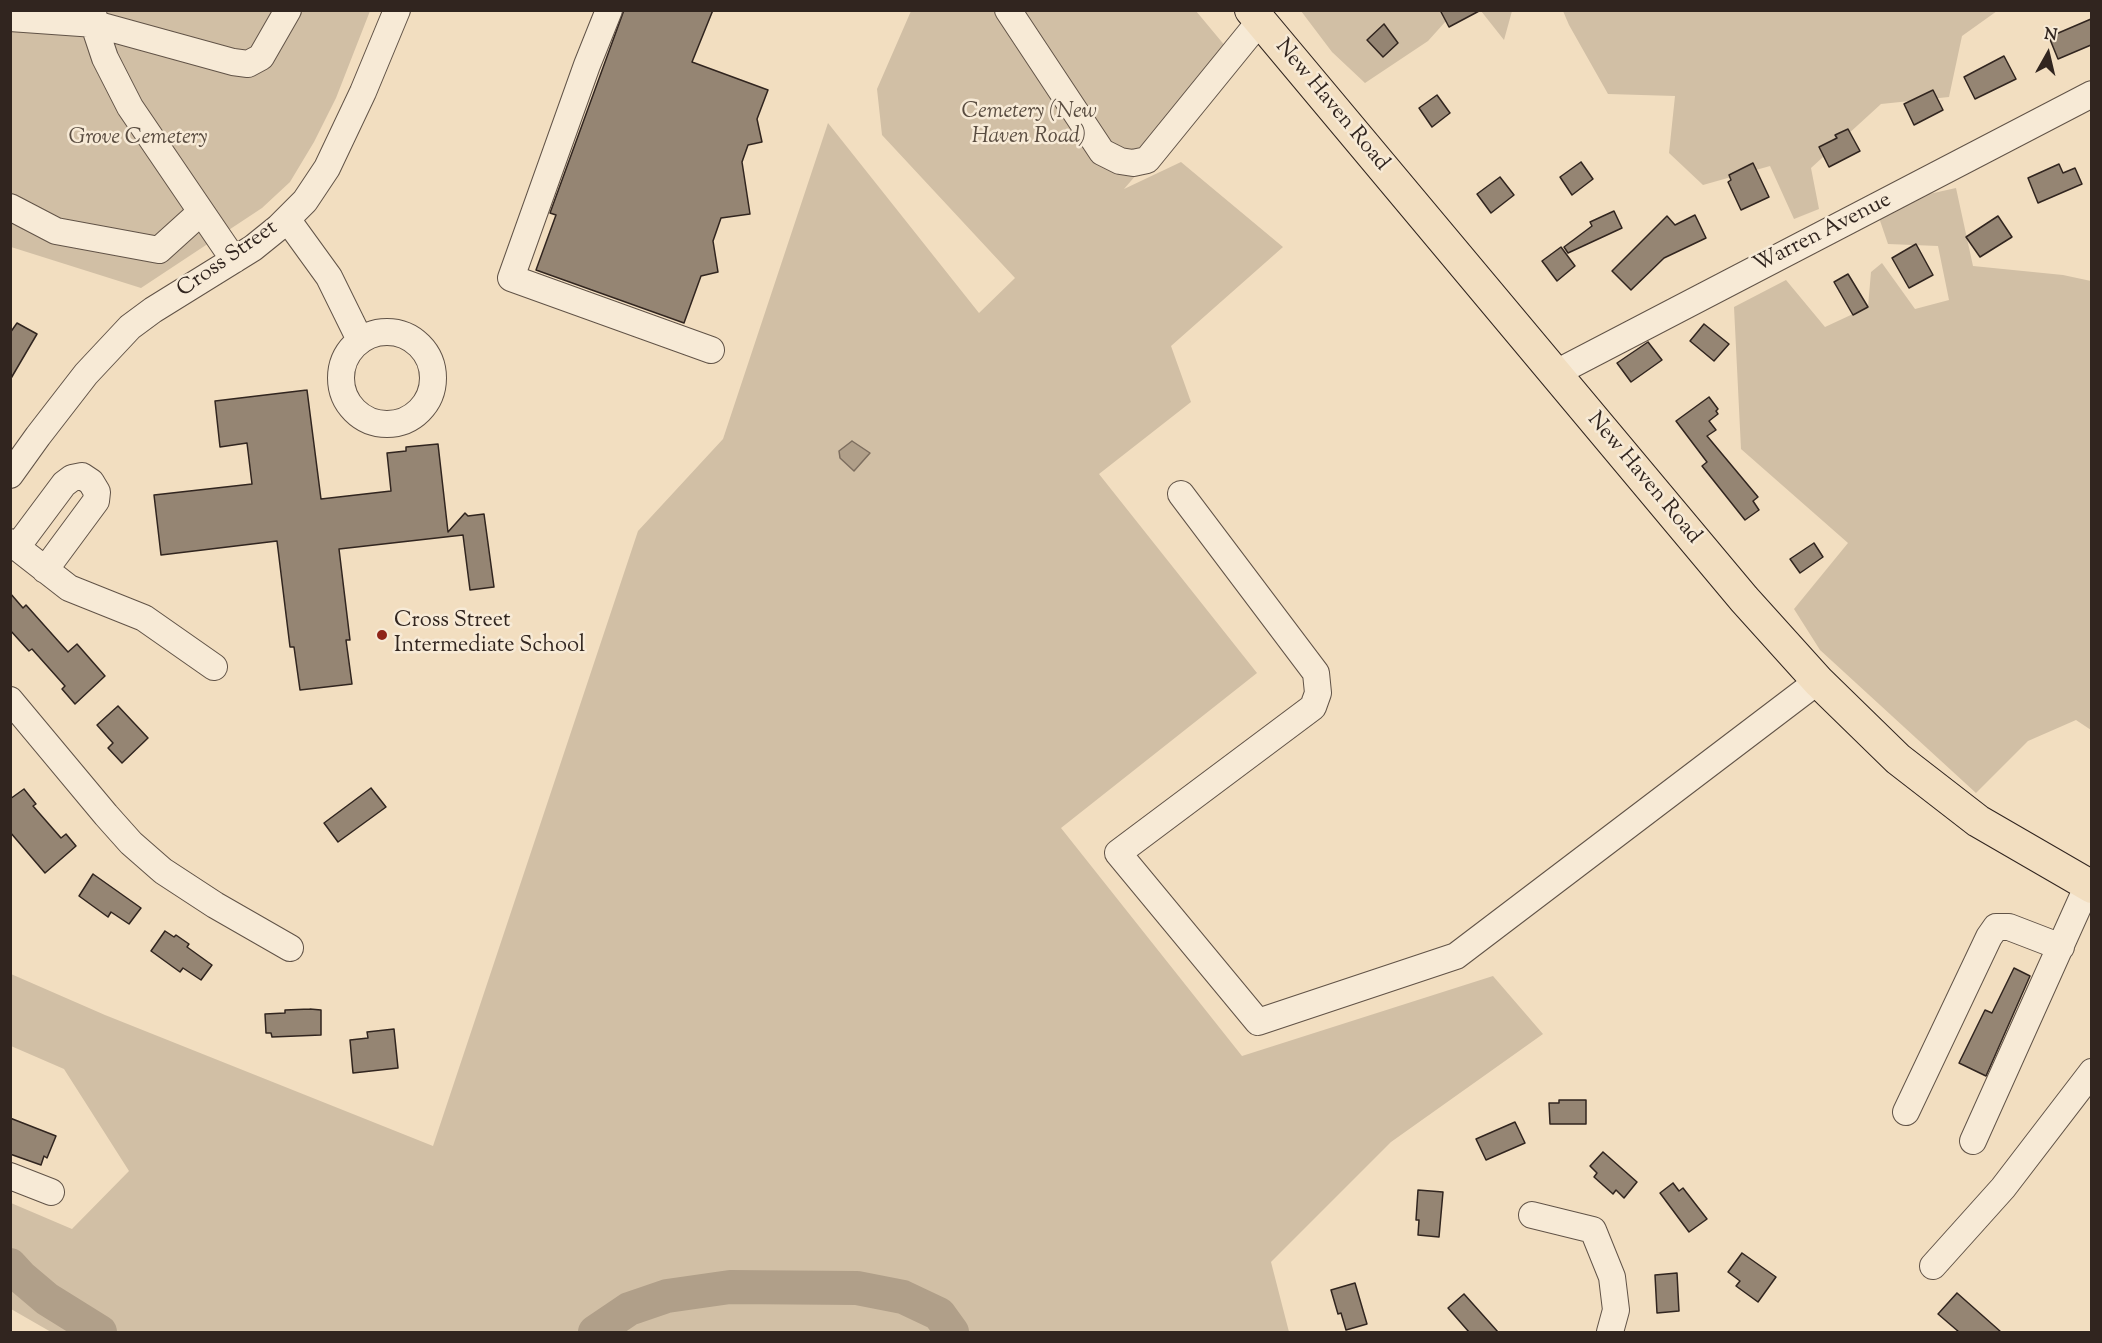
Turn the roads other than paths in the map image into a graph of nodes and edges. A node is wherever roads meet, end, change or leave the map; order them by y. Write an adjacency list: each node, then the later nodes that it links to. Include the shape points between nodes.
1 (288, 10): 6 (street, via 261,57 248,64)
2 (397, 10): 11 (street, Cross Street, via 327,168 305,201)
3 (609, 10): 14 (street, via 511,278)
4 (1008, 10): 5 (street, via 1102,152 1133,163 1147,160)
5 (1255, 16): 15 (main road, New Haven Road)
6 (94, 17): 7 (street); 10 (street, via 105,58 130,107)
7 (10, 18)
8 (2091, 94): 15 (street, Warren Avenue)
9 (10, 207): 10 (street, via 56,231 159,250)
10 (201, 212): 12 (street)
11 (287, 219): 12 (street, Cross Street); 13 (street, via 329,277)
12 (234, 260): 16 (street, Cross Street, via 130,327 86,374)
13 (360, 340)
14 (711, 350)
15 (1554, 374): 21 (main road, New Haven Road)
16 (10, 475)
17 (1181, 494): 21 (street, via 1316,673 1318,693 1313,708 1118,853 1258,1022 1456,956)
18 (14, 544): 19 (street); 19 (street, via 64,484 82,476 91,482 97,492 96,501)
19 (45, 570): 20 (street, via 69,588 144,618)
20 (214, 667)
21 (1818, 681): 23 (main road, New Haven Road, via 1898,759 1978,821)
22 (10, 700): 25 (street, via 106,816 163,872)
23 (2090, 886): 24 (street)
24 (2061, 947): 27 (street, via 2009,927 1996,927); 28 (street)
25 (290, 948)
26 (2091, 1072): 32 (street, via 2002,1188)
27 (1906, 1112)
28 (1973, 1141)
29 (10, 1176): 30 (street)
30 (51, 1192)
31 (1532, 1215): 33 (street, via 1593,1230 1612,1277 1616,1310)
32 (1933, 1266)
33 (1610, 1332)

